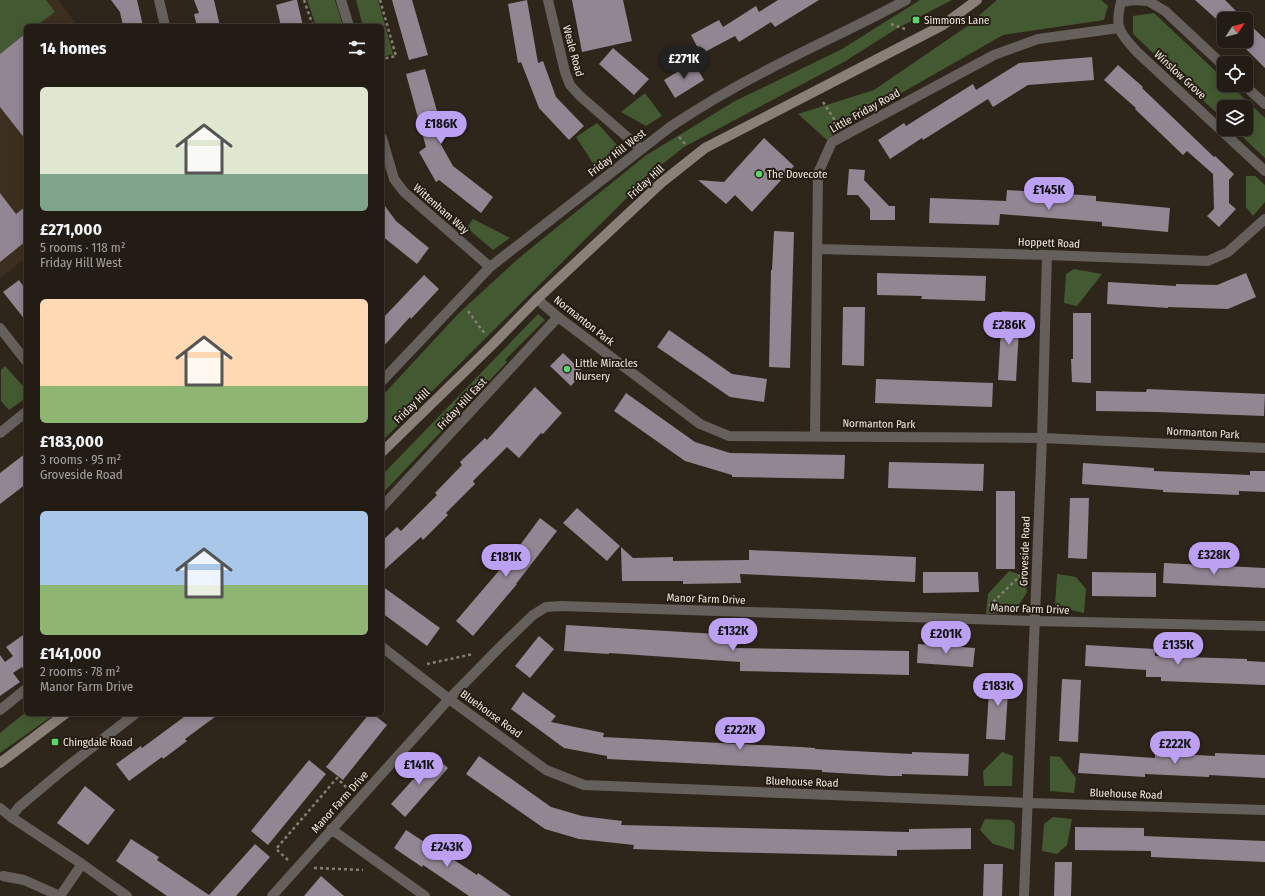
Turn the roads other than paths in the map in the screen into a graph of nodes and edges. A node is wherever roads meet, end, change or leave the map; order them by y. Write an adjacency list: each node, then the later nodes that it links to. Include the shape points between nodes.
1 (159, 0): 8 (street)
2 (341, 0): 9 (street)
3 (548, 0): 15 (street, Weale Road, via 570,85)
4 (906, 0): 15 (street, Friday Hill West, via 771,68 692,112)
5 (977, 0): 21 (main road, Friday Hill, via 943,25 705,148 661,183)
6 (1120, 1): 7 (street); 10 (street, via 1117,15)
7 (1148, 1): 11 (street, via 1165,11)
8 (165, 24)
9 (348, 24)
10 (1119, 28): 16 (street, Winslow Grove, via 1137,52); 18 (street, Little Friday Road, via 1038,40 994,55 832,142 818,173)
11 (1217, 59)
12 (1252, 92): 13 (street)
13 (1265, 104)
14 (384, 145): 20 (street, Wittenham Way, via 394,179 404,192)
15 (641, 150): 20 (street, Friday Hill West)
16 (1265, 171)
17 (1265, 219): 19 (street, Hoppett Road, via 1228,252 1208,261)
18 (817, 249): 19 (street, Hoppett Road); 28 (street, Little Friday Road)
19 (1047, 254): 29 (street, Groveside Road)
20 (490, 267): 25 (street, Friday Hill West)
21 (537, 299): 22 (street, Normanton Park); 31 (main road, Friday Hill)
22 (558, 317): 28 (street, Normanton Park, via 700,424 729,436); 32 (street, Friday Hill East)
23 (0, 328): 24 (street)
24 (24, 358)
25 (384, 379)
26 (24, 414): 27 (street)
27 (0, 433)
28 (815, 436): 29 (street, Normanton Park)
29 (1042, 438): 30 (street, Normanton Park); 33 (street, Groveside Road)
30 (1265, 448)
31 (384, 450)
32 (384, 504)
33 (1034, 621): 34 (street, Manor Farm Drive); 37 (street, Manor Farm Drive, via 546,607 532,615); 42 (street, Groveside Road)
34 (1265, 626)
35 (384, 648): 37 (street, Bluehouse Road)
36 (24, 691): 38 (street)
37 (450, 699): 42 (street, Bluehouse Road, via 546,770 584,785); 46 (street, Manor Farm Drive)
38 (0, 710)
39 (62, 716): 41 (main road)
40 (132, 716): 45 (street, via 62,770)
41 (0, 763)
42 (1028, 803): 44 (street, Bluehouse Road); 53 (street, Groveside Road)
43 (0, 808): 45 (street)
44 (1265, 810)
45 (11, 817): 47 (street)
46 (331, 829): 51 (street, Manor Farm Drive); 52 (street)
47 (82, 864): 49 (street); 50 (street)
48 (2, 876): 49 (street, via 24,880)
49 (60, 896)
50 (127, 896)
51 (272, 896)
52 (425, 896)
53 (1024, 896)

